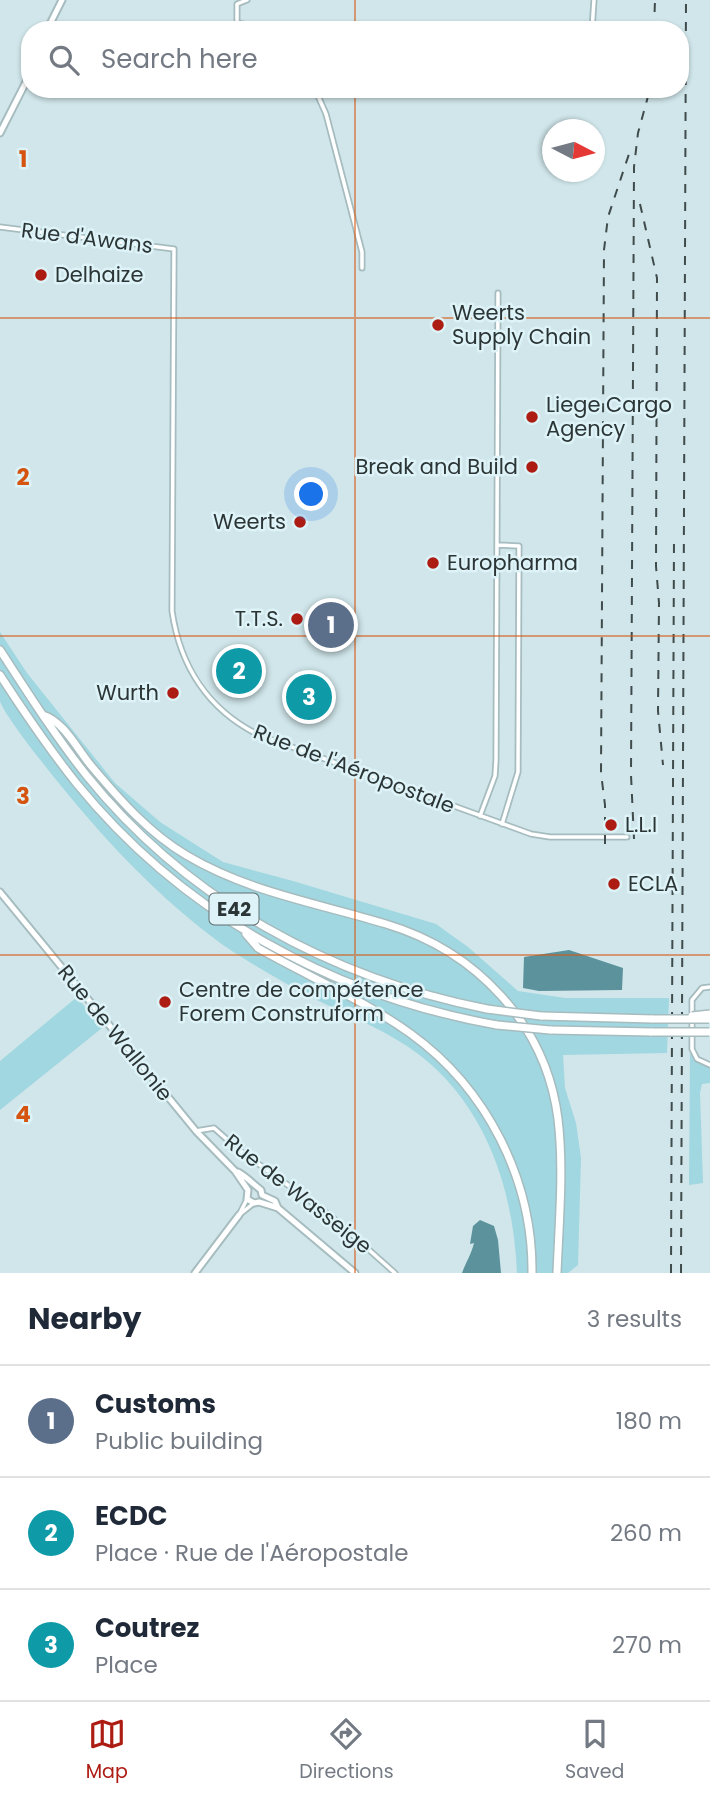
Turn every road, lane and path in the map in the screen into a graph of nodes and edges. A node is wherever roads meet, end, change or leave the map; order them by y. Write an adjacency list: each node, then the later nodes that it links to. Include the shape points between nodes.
1 (62, 0): 4 (street)
2 (247, 0): 5 (street, via 237,4)
3 (594, 0): 6 (street)
4 (52, 21)
5 (238, 21)
6 (593, 21)
7 (21, 92): 9 (street)
8 (319, 98): 12 (street, via 356,227)
9 (0, 133)
10 (0, 227): 11 (street, Rue d'Awans)
11 (174, 249): 18 (street, Rue de l'Aéropostale, via 172,602 189,669 211,700 258,735)
12 (362, 268)
13 (498, 293): 14 (street)
14 (498, 545): 18 (street, via 495,776); 19 (street, via 519,545 518,772)
15 (0, 650): 17 (highway, E42)
16 (0, 675): 22 (highway, E42, via 50,749 112,823 173,880)
17 (43, 715): 24 (highway, E42, bridge, via 128,822 173,863 223,902 301,948 422,995 487,1009 541,1016); 40 (highway, via 54,719 152,831 179,851 253,887 424,938 462,959 495,988 524,1024 554,1096 560,1164)
18 (480, 816): 19 (street, Rue de l'Aéropostale)
19 (502, 824): 20 (street, Rue de l'Aéropostale, via 550,837)
20 (627, 837)
21 (0, 892): 27 (street, Rue de Wallonie)
22 (242, 929): 25 (highway, E42, bridge, via 351,985 437,1012 551,1031); 39 (highway, via 258,948 413,1035 465,1084 492,1124 513,1168 527,1215)
23 (710, 987): 26 (street, via 702,988 692,1000 692,1049 697,1059)
24 (710, 1017)
25 (710, 1032)
26 (710, 1065)
27 (196, 1131): 28 (street, Rue de Wallonie); 38 (street, Rue de Wasseige, via 214,1128 331,1216)
28 (235, 1171): 29 (street, Rue de Wallonie); 30 (street, Rue de Wallonie)
29 (254, 1186): 30 (street); 31 (street, Rue de Wallonie)
30 (248, 1190): 32 (street)
31 (262, 1195): 33 (street); 34 (street, Rue de Wallonie, via 275,1201)
32 (247, 1199): 33 (street, Rue de Wallonie); 35 (street)
33 (256, 1202): 34 (street, Rue de Wallonie); 35 (street)
34 (278, 1208): 37 (street, Rue de Wallonie)
35 (239, 1215): 36 (street)
36 (195, 1273)
37 (355, 1273)
38 (395, 1273)
39 (532, 1273)
40 (556, 1273)

